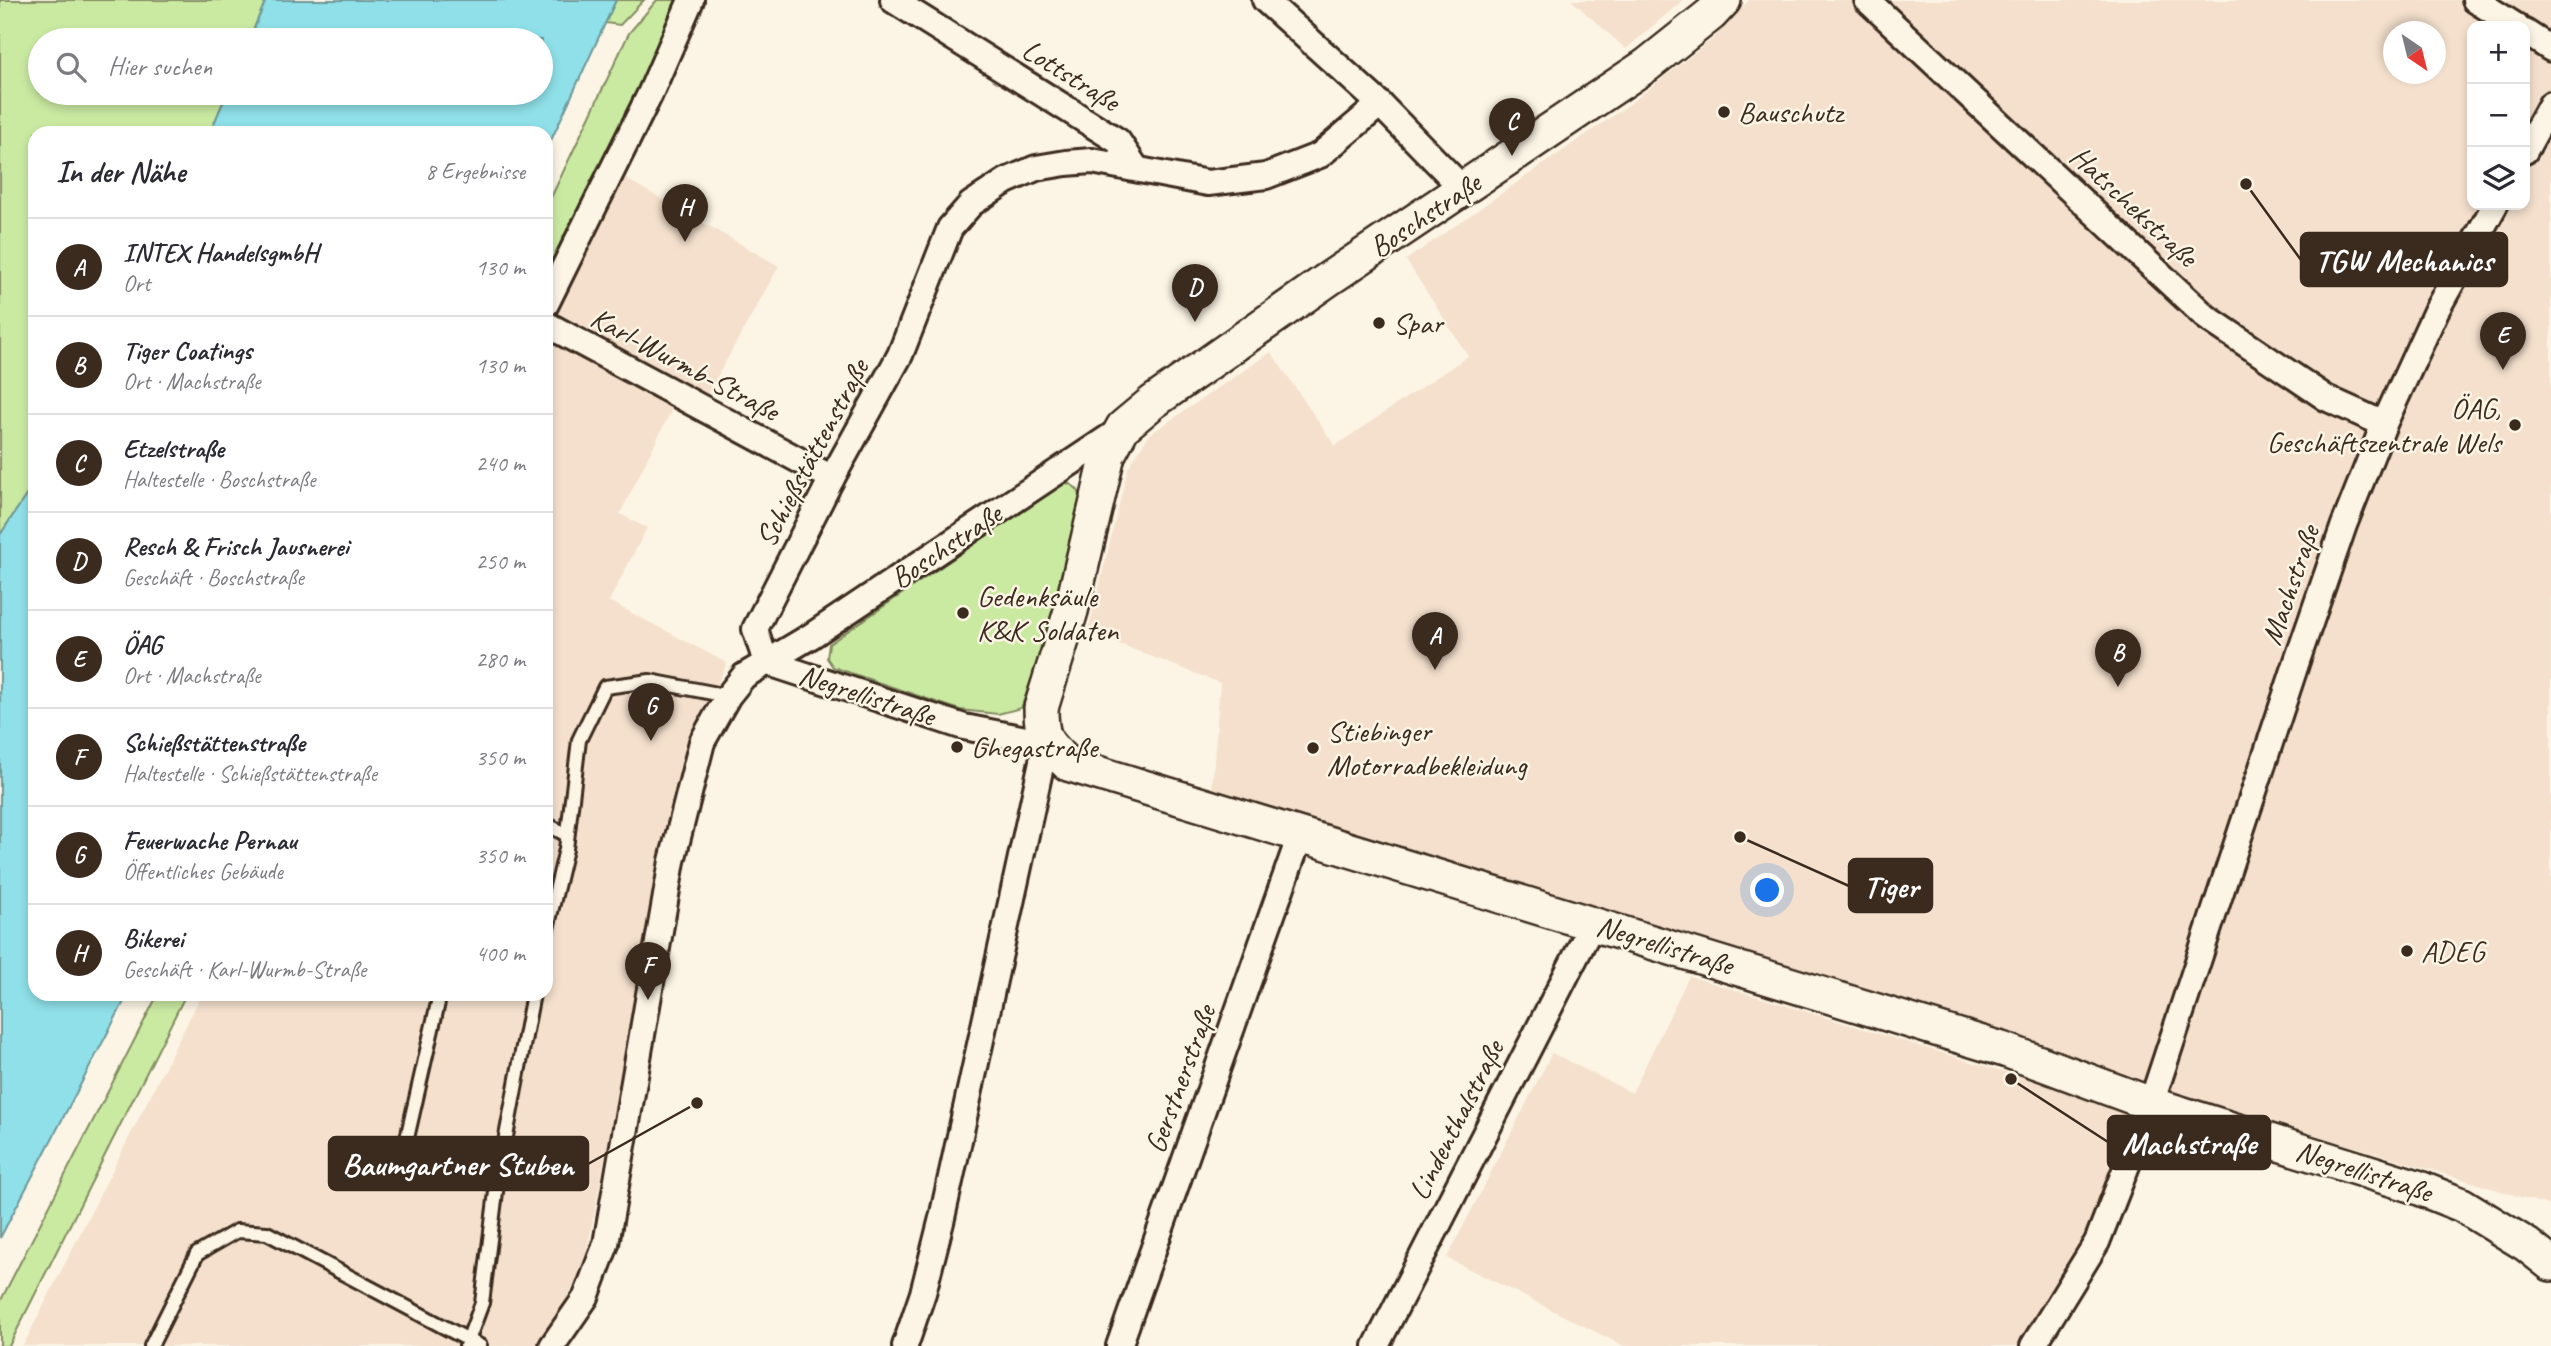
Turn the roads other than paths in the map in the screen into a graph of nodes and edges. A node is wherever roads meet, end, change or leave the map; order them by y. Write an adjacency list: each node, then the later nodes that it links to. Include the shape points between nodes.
1 (691, 0): 16 (street)
2 (893, 0): 13 (street, Lottstraße, via 1118,141)
3 (1265, 0): 10 (street)
4 (1724, 0): 14 (main road, Boschstraße, via 1647,65)
5 (1867, 0): 18 (street, Hatschekstraße, via 2206,317 2326,398)
6 (2475, 0): 7 (street)
7 (2508, 21)
8 (2530, 35): 9 (street)
9 (2551, 49)
10 (1380, 104): 13 (street, Schießstättenstraße, via 1320,155 1266,176 1208,183); 14 (street)
11 (2551, 104): 12 (street)
12 (2527, 147)
13 (1136, 168): 20 (street, Schießstättenstraße, via 1092,162 1037,168 971,204 950,228 900,355)
14 (1464, 189): 19 (main road, Boschstraße, via 1305,295)
15 (2492, 210): 18 (street, Machstraße, via 2436,311)
16 (553, 290)
17 (553, 328): 20 (street, Karl-Wurmb-Straße)
18 (2384, 424): 31 (street, Machstraße, via 2298,658)
19 (1123, 427): 21 (street, Boschstraße); 23 (main road, Boschstraße, via 1108,455 1071,611 1041,708)
20 (832, 478): 21 (street, Schießstättenstraße, via 755,629)
21 (766, 662): 22 (street, via 744,676); 23 (street, Negrellistraße, via 964,727)
22 (728, 696): 26 (lane, via 650,681 605,687 579,740); 36 (street, via 702,742 671,861 607,1244 586,1297)
23 (1046, 743): 25 (main road, Negrellistraße, via 1068,764); 37 (street, via 942,1218)
24 (553, 828): 26 (lane)
25 (1301, 833): 28 (main road, Negrellistraße); 38 (street, Gerstnerstraße)
26 (567, 835): 27 (lane)
27 (553, 900)
28 (1593, 923): 31 (main road, Negrellistraße, via 2005,1049); 39 (street, Lindenthalstraße)
29 (438, 1001): 32 (lane, via 405,1147 415,1164)
30 (532, 1001): 32 (lane)
31 (2151, 1104): 33 (main road, Negrellistraße, via 2417,1187 2462,1205); 40 (street, Machstraße, via 2097,1242)
32 (497, 1184): 34 (lane, via 482,1303)
33 (2551, 1264)
34 (472, 1344): 35 (lane, via 267,1233 237,1231 197,1254)
35 (151, 1346)
36 (552, 1346)
37 (905, 1346)
38 (1118, 1346)
39 (1376, 1346)
40 (2033, 1346)

